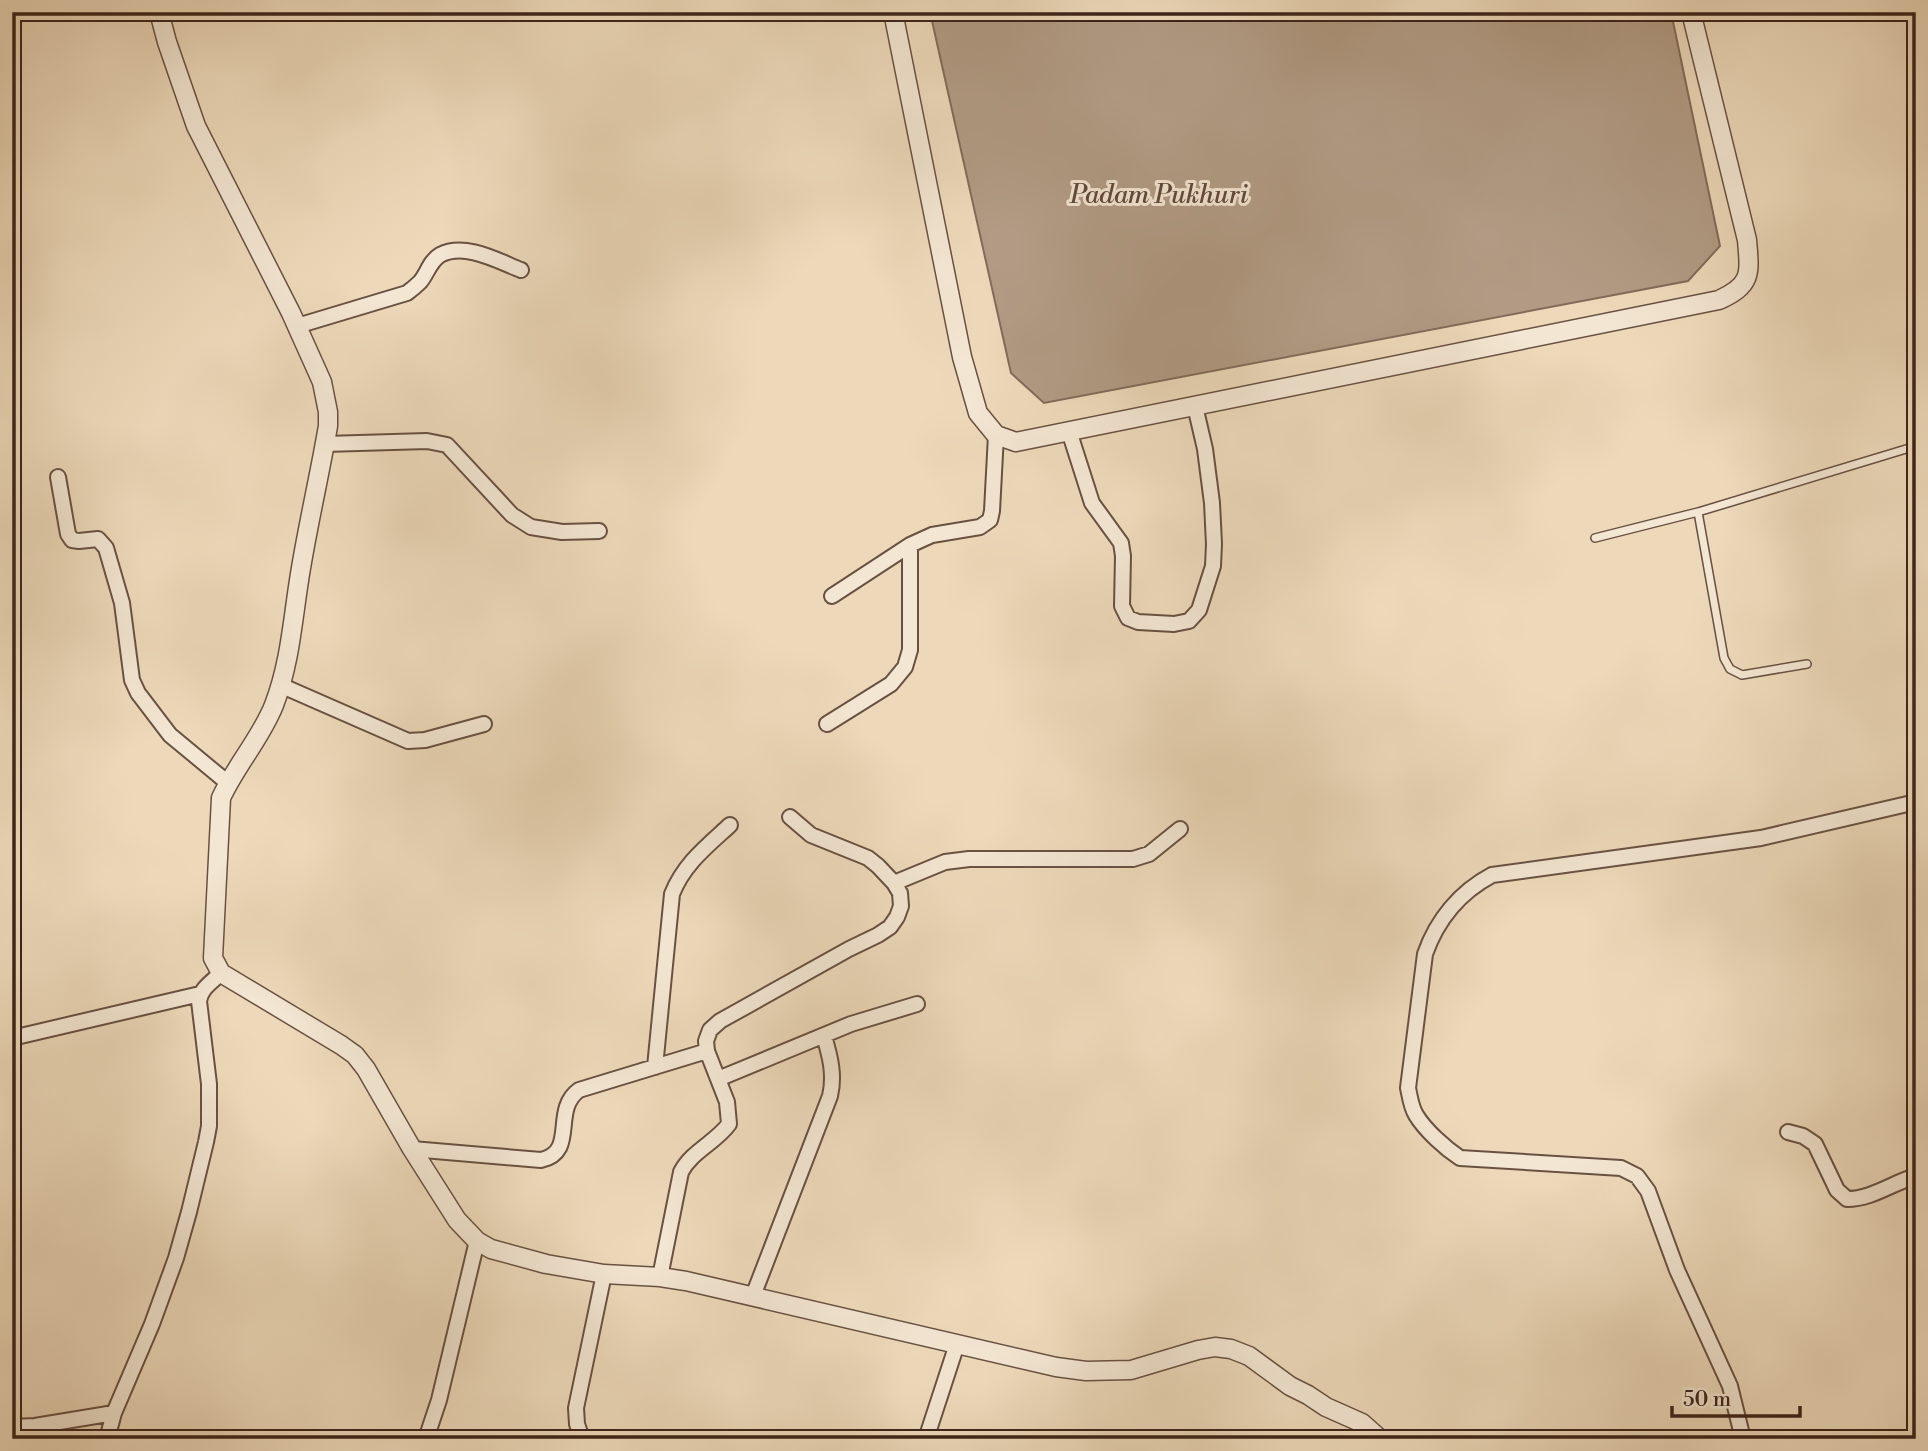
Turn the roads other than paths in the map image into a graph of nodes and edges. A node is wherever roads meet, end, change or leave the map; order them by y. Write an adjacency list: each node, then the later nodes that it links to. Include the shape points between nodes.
1 (159, 12): 5 (street, via 196,126)
2 (893, 12): 8 (street, via 962,357 978,413)
3 (1691, 12): 6 (street, via 1747,240 1747,279 1737,292 1719,300)
4 (521, 270): 5 (street, via 455,251 439,256 407,293)
5 (297, 326): 9 (street, via 325,393)
6 (1195, 406): 7 (street); 7 (street, via 1212,503 1213,566 1199,610 1189,621 1174,624 1128,618 1122,606 1121,543 1092,503)
7 (1069, 431): 8 (street, via 1016,442)
8 (996, 435): 15 (street, via 990,520)
9 (325, 444): 13 (street, via 427,440 447,445 512,515 531,527); 18 (street)
10 (1916, 446): 12 (lane)
11 (58, 477): 21 (street, via 72,540 98,539 106,548 122,603 132,680 138,693 170,735)
12 (1698, 512): 14 (lane); 17 (lane, via 1724,658 1730,669 1742,675)
13 (599, 531)
14 (1595, 538)
15 (911, 545): 16 (street); 20 (street, via 910,650 905,667 891,684)
16 (832, 596)
17 (1807, 664)
18 (280, 685): 19 (street, via 408,741); 21 (street, via 254,743)
19 (484, 724)
20 (827, 724)
21 (228, 783): 27 (street, via 220,807 213,958)
22 (1916, 802): 50 (street, via 1761,838 1492,876 1458,898 1425,954 1408,1088 1417,1115 1460,1158 1621,1168 1637,1177 1648,1191 1676,1270 1730,1386)
23 (790, 817): 26 (street, via 811,835 868,858)
24 (730, 825): 33 (street, via 679,876 672,894)
25 (1181, 829): 26 (street, via 1149,854 1133,859 969,859 944,862)
26 (894, 883): 32 (street, via 901,906 890,927 720,1021 710,1030)
27 (221, 973): 28 (street); 36 (street, via 355,1055)
28 (200, 994): 31 (street); 43 (street, via 209,1084 206,1142 176,1258)
29 (917, 1004): 30 (street)
30 (824, 1036): 34 (street); 41 (street, via 832,1071 830,1096)
31 (12, 1038)
32 (707, 1051): 33 (street); 34 (street)
33 (655, 1067): 36 (street, via 571,1096 561,1144 549,1158)
34 (718, 1079): 40 (street, via 729,1124 686,1161 681,1171)
35 (1788, 1132): 37 (street, via 1815,1144 1837,1190 1847,1199 1862,1199)
36 (412, 1149): 38 (street, via 457,1220)
37 (1916, 1177)
38 (477, 1241): 39 (street, via 546,1264); 46 (street)
39 (604, 1274): 40 (street); 47 (street, via 576,1408)
40 (660, 1277): 41 (street)
41 (753, 1296): 42 (street)
42 (957, 1344): 48 (street); 49 (street, via 1086,1371 1131,1370 1198,1349 1231,1349 1249,1356 1290,1387 1362,1423)
43 (114, 1413): 44 (street); 45 (street)
44 (12, 1427)
45 (107, 1439)
46 (426, 1439)
47 (582, 1439)
48 (926, 1439)
49 (1380, 1439)
50 (1743, 1439)

